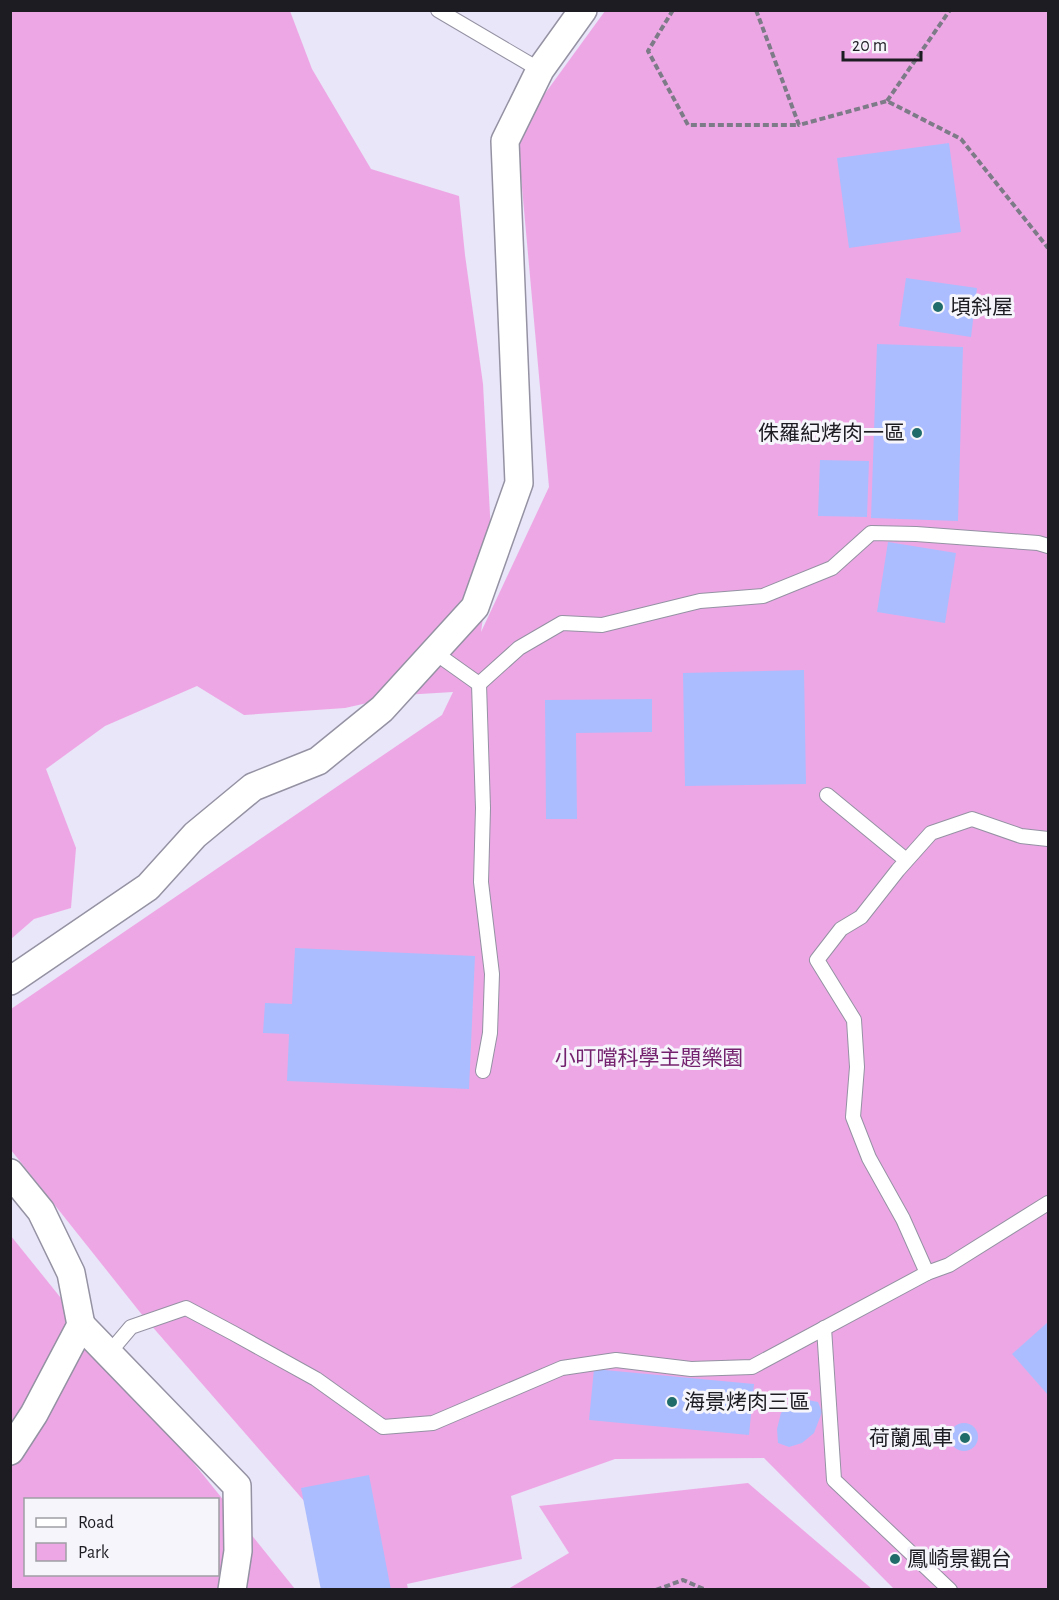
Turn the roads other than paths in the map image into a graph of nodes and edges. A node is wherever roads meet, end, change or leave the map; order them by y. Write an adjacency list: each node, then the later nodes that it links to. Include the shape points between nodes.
1 (438, 10): 3 (lane)
2 (583, 10): 3 (street)
3 (540, 70): 5 (street, via 505,141 519,483 475,607)
4 (1048, 546): 6 (lane, via 872,533 832,568 763,596 700,601 602,625 562,622 519,648)
5 (434, 652): 6 (lane); 10 (street, via 382,709 318,762 253,787 195,835 148,887)
6 (479, 684): 11 (lane, via 481,882 492,974 490,1033)
7 (827, 795): 9 (lane)
8 (1048, 839): 9 (lane, via 1021,836 972,819 931,833)
9 (906, 860): 14 (lane, via 861,917 841,929 817,960 854,1020 853,1117 869,1158)
10 (10, 981)
11 (483, 1071)
12 (10, 1173): 15 (street, via 41,1211 71,1273)
13 (1048, 1203): 14 (lane, via 949,1265)
14 (927, 1273): 16 (lane)
15 (81, 1325): 17 (street); 18 (street)
16 (825, 1328): 17 (lane, via 752,1367 690,1369 616,1360 562,1368 433,1423 383,1426 316,1379 186,1308 131,1327); 20 (lane, via 834,1480)
17 (108, 1353): 19 (street, via 237,1486 238,1551)
18 (10, 1451)
19 (232, 1590)
20 (950, 1590)

